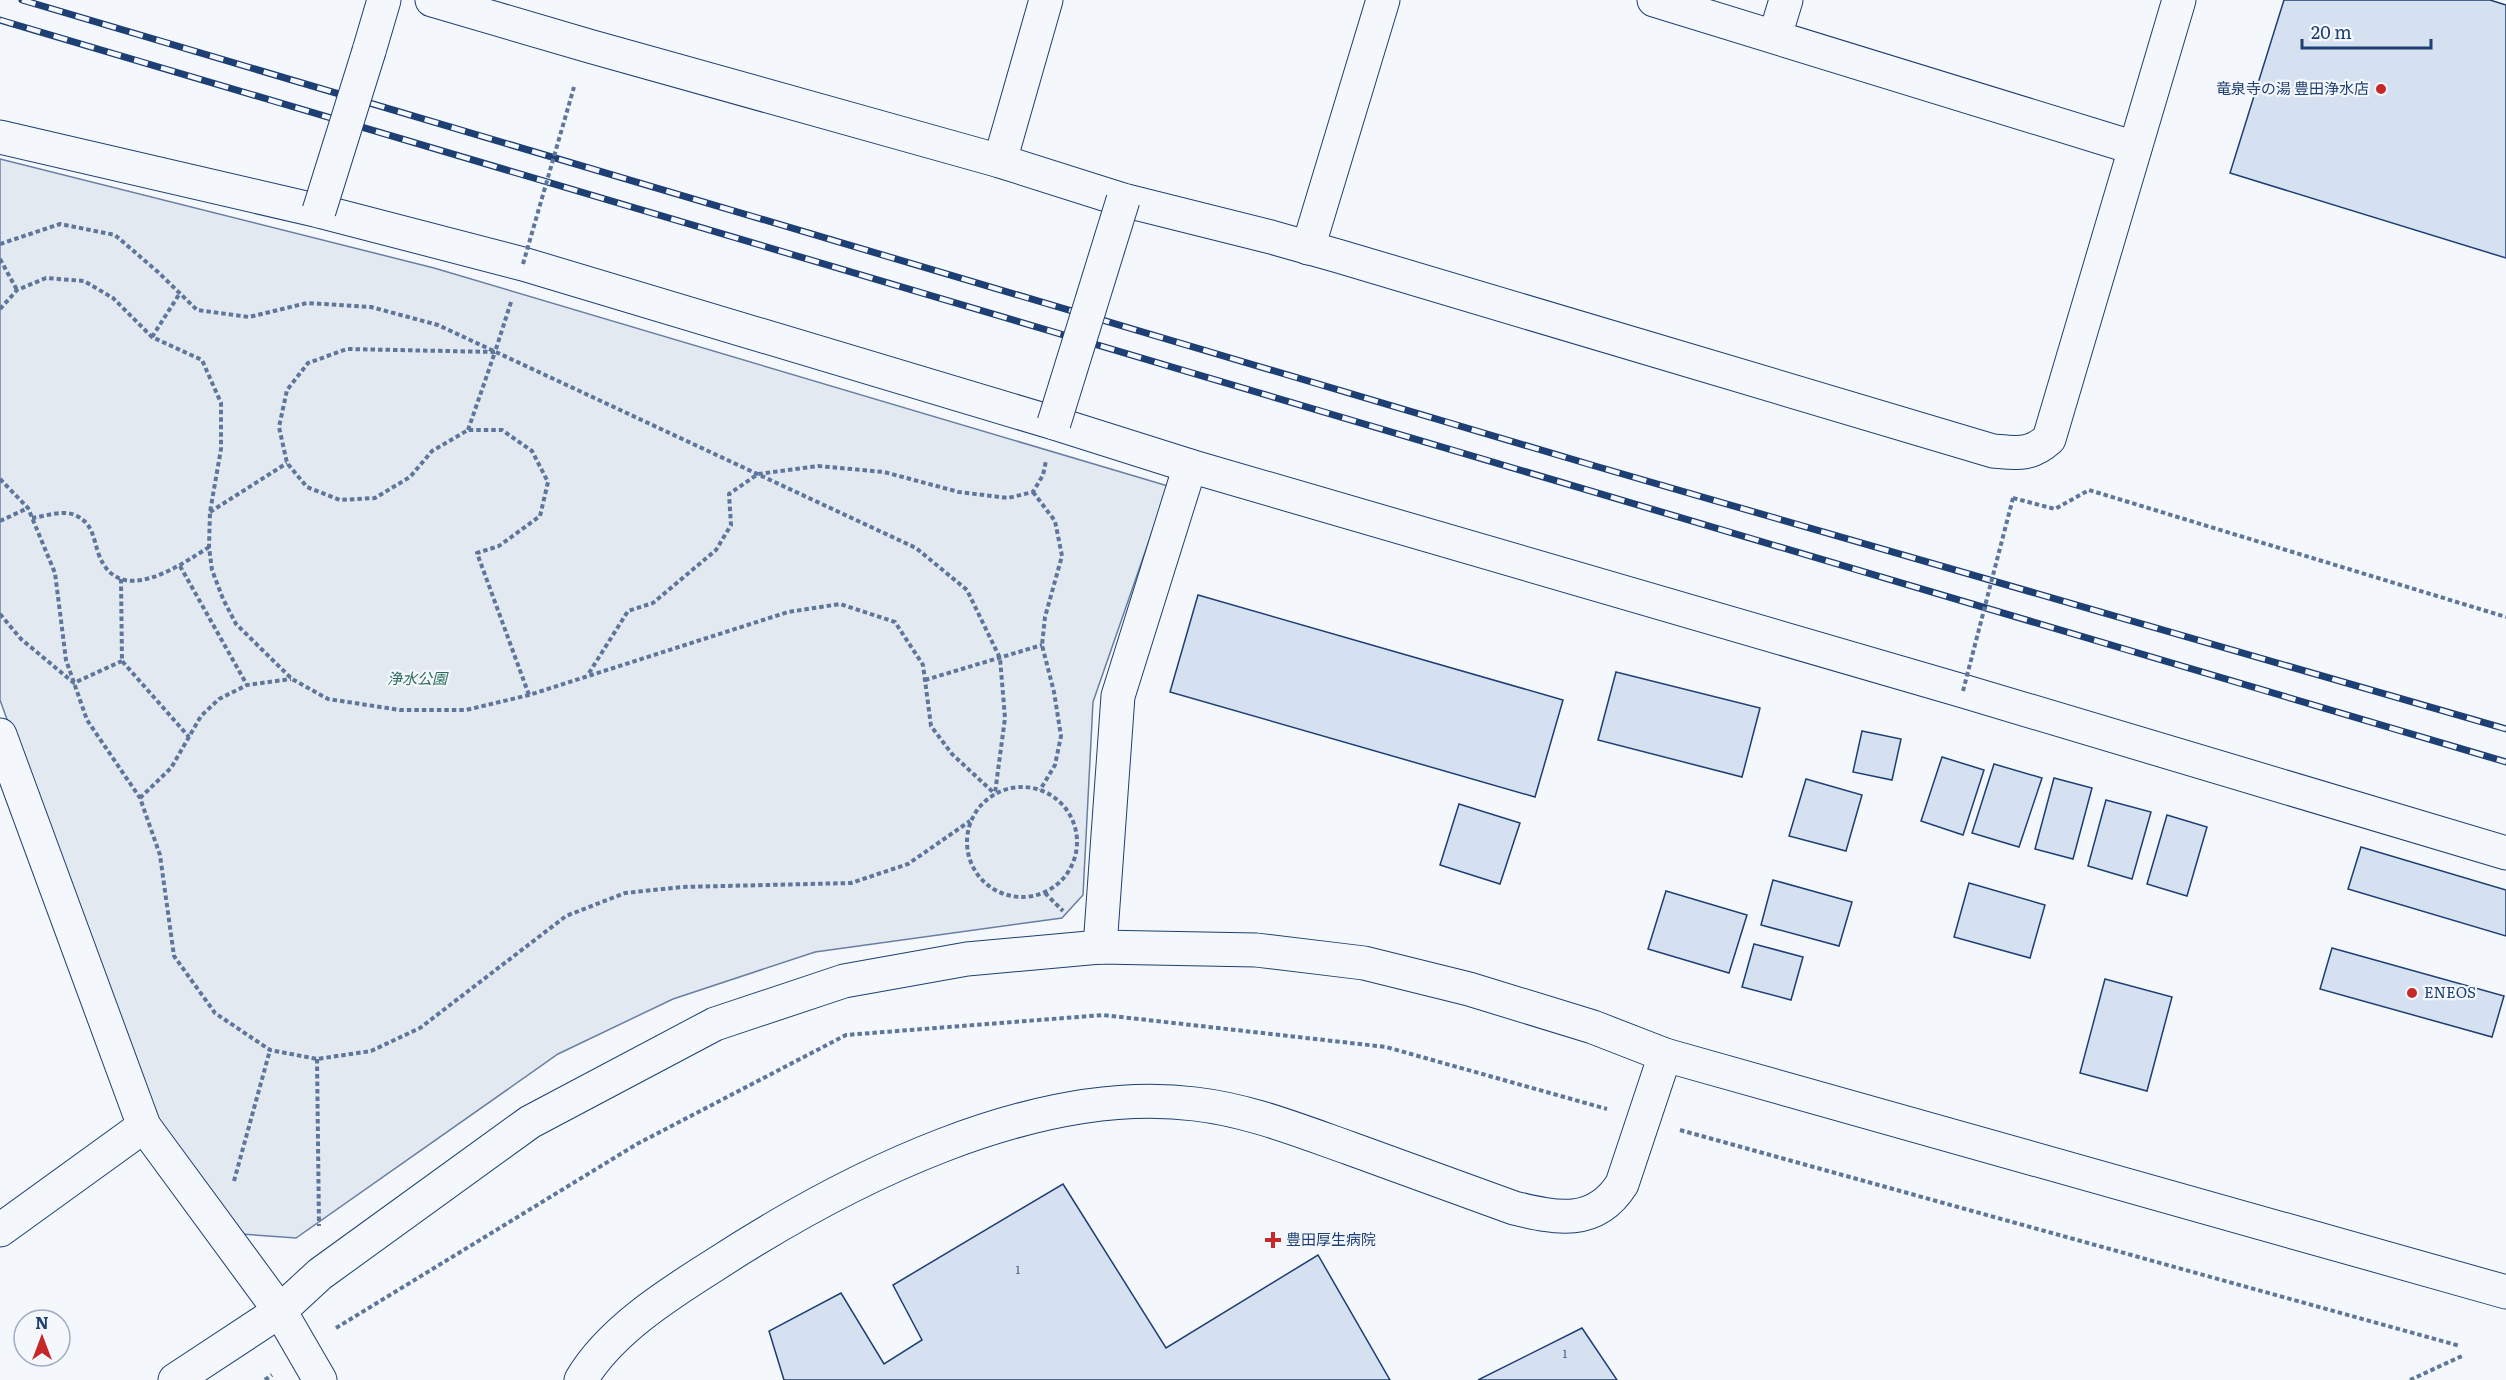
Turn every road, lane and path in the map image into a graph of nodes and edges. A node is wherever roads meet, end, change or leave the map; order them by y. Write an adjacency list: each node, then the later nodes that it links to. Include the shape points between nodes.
1 (384, 0): 14 (street, bridge)
2 (432, 0): 12 (street)
3 (1046, 0): 12 (street)
4 (1383, 0): 16 (street)
5 (1654, 0): 8 (street)
6 (1786, 0): 8 (street)
7 (2179, 0): 11 (street)
8 (1775, 36): 11 (street)
9 (574, 87): 18 (path, bridge)
10 (0, 137): 14 (street)
11 (2135, 148): 16 (street, via 2049,439 2036,451 1993,451)
12 (1000, 160): 13 (street)
13 (1124, 200): 16 (street); 25 (street, bridge)
14 (319, 211): 18 (street)
15 (0, 244): 20 (path, via 60,224 115,235)
16 (1308, 248)
17 (0, 259): 19 (path)
18 (521, 269): 25 (street)
19 (17, 290): 22 (path); 23 (path, via 46,278 84,281 113,298)
20 (180, 293): 23 (path); 24 (path, via 197,310 249,317 308,303 371,307 438,325)
21 (512, 297): 24 (path)
22 (0, 309)
23 (152, 337): 33 (path, via 202,360 221,403 221,449)
24 (495, 352): 26 (path); 27 (path, via 347,349 308,363 287,390 279,427); 29 (path)
25 (1054, 423): 28 (street); 31 (path, via 1043,475)
26 (468, 430): 27 (path, via 432,451 410,477 375,498 340,500 307,487); 50 (path, via 502,430 532,451 548,482 540,516 499,546 477,553)
27 (287, 463): 33 (path)
28 (1190, 466): 49 (street); 58 (street, via 1118,696)
29 (758, 474): 31 (path, via 818,466 884,471 959,492 1008,498); 42 (path, via 916,548 967,590); 44 (path, via 729,495 730,525 716,550 653,603 628,611)
30 (0, 479): 32 (path)
31 (1033, 492): 41 (path, via 1055,521 1062,556 1045,617)
32 (28, 508): 34 (path); 35 (path)
33 (210, 512): 36 (path)
34 (32, 518): 38 (path, via 63,512 77,515 92,527 107,570); 47 (path, via 55,573 66,660)
35 (0, 521)
36 (209, 547): 37 (path); 45 (path, via 212,570 236,624)
37 (180, 566): 38 (path, via 155,578); 48 (path)
38 (121, 579): 43 (path)
39 (0, 614): 47 (path, via 21,639)
40 (2506, 617): 49 (path, bridge, via 2089,490 2055,509 2013,498)
41 (1042, 645): 42 (path); 53 (path, via 1061,736 1055,765)
42 (1000, 658): 46 (path); 54 (path, via 1005,718)
43 (122, 661): 47 (path); 52 (path)
44 (588, 674): 46 (path, via 788,612 840,604 895,622 923,665); 50 (path)
45 (292, 679): 48 (path); 50 (path, via 328,699 400,710 466,710)
46 (925, 681): 54 (path, via 931,726 952,754)
47 (74, 683): 55 (path, via 87,720)
48 (247, 685): 52 (path, via 219,699 201,716)
49 (1963, 691): 57 (street)
50 (529, 695)
51 (0, 735): 62 (street)
52 (189, 736): 55 (path, via 171,768)
53 (1040, 790): 54 (path, via 1012,788); 56 (path, via 1062,802 1077,834 1077,852 1071,869 1045,893 1009,896 991,889 969,859)
54 (995, 794): 56 (path)
55 (140, 798): 59 (path, via 160,855 174,956 215,1013)
56 (970, 821): 61 (path, via 908,864 851,883 682,887 626,893 567,916 420,1028 371,1051)
57 (2506, 853)
58 (1100, 947): 60 (street, via 1256,950 1364,963 1469,989 1593,1027); 65 (street, via 967,959 844,981 715,1024 531,1122)
59 (270, 1050): 61 (path); 64 (path)
60 (1665, 1055): 66 (street); 71 (street, via 1622,1184 1604,1205 1586,1215 1555,1218 1514,1208 1271,1120 1223,1108 1128,1101 1076,1108 980,1132 821,1201 660,1299 608,1346)
61 (317, 1059): 65 (path)
62 (144, 1126): 63 (street); 64 (street)
63 (0, 1230)
64 (220, 1231): 67 (street)
65 (320, 1274): 67 (street)
66 (2506, 1292)
67 (280, 1311): 69 (street); 70 (street)
68 (2462, 1356): 72 (path)
69 (175, 1380)
70 (320, 1380)
71 (581, 1380)
72 (2410, 1380)

